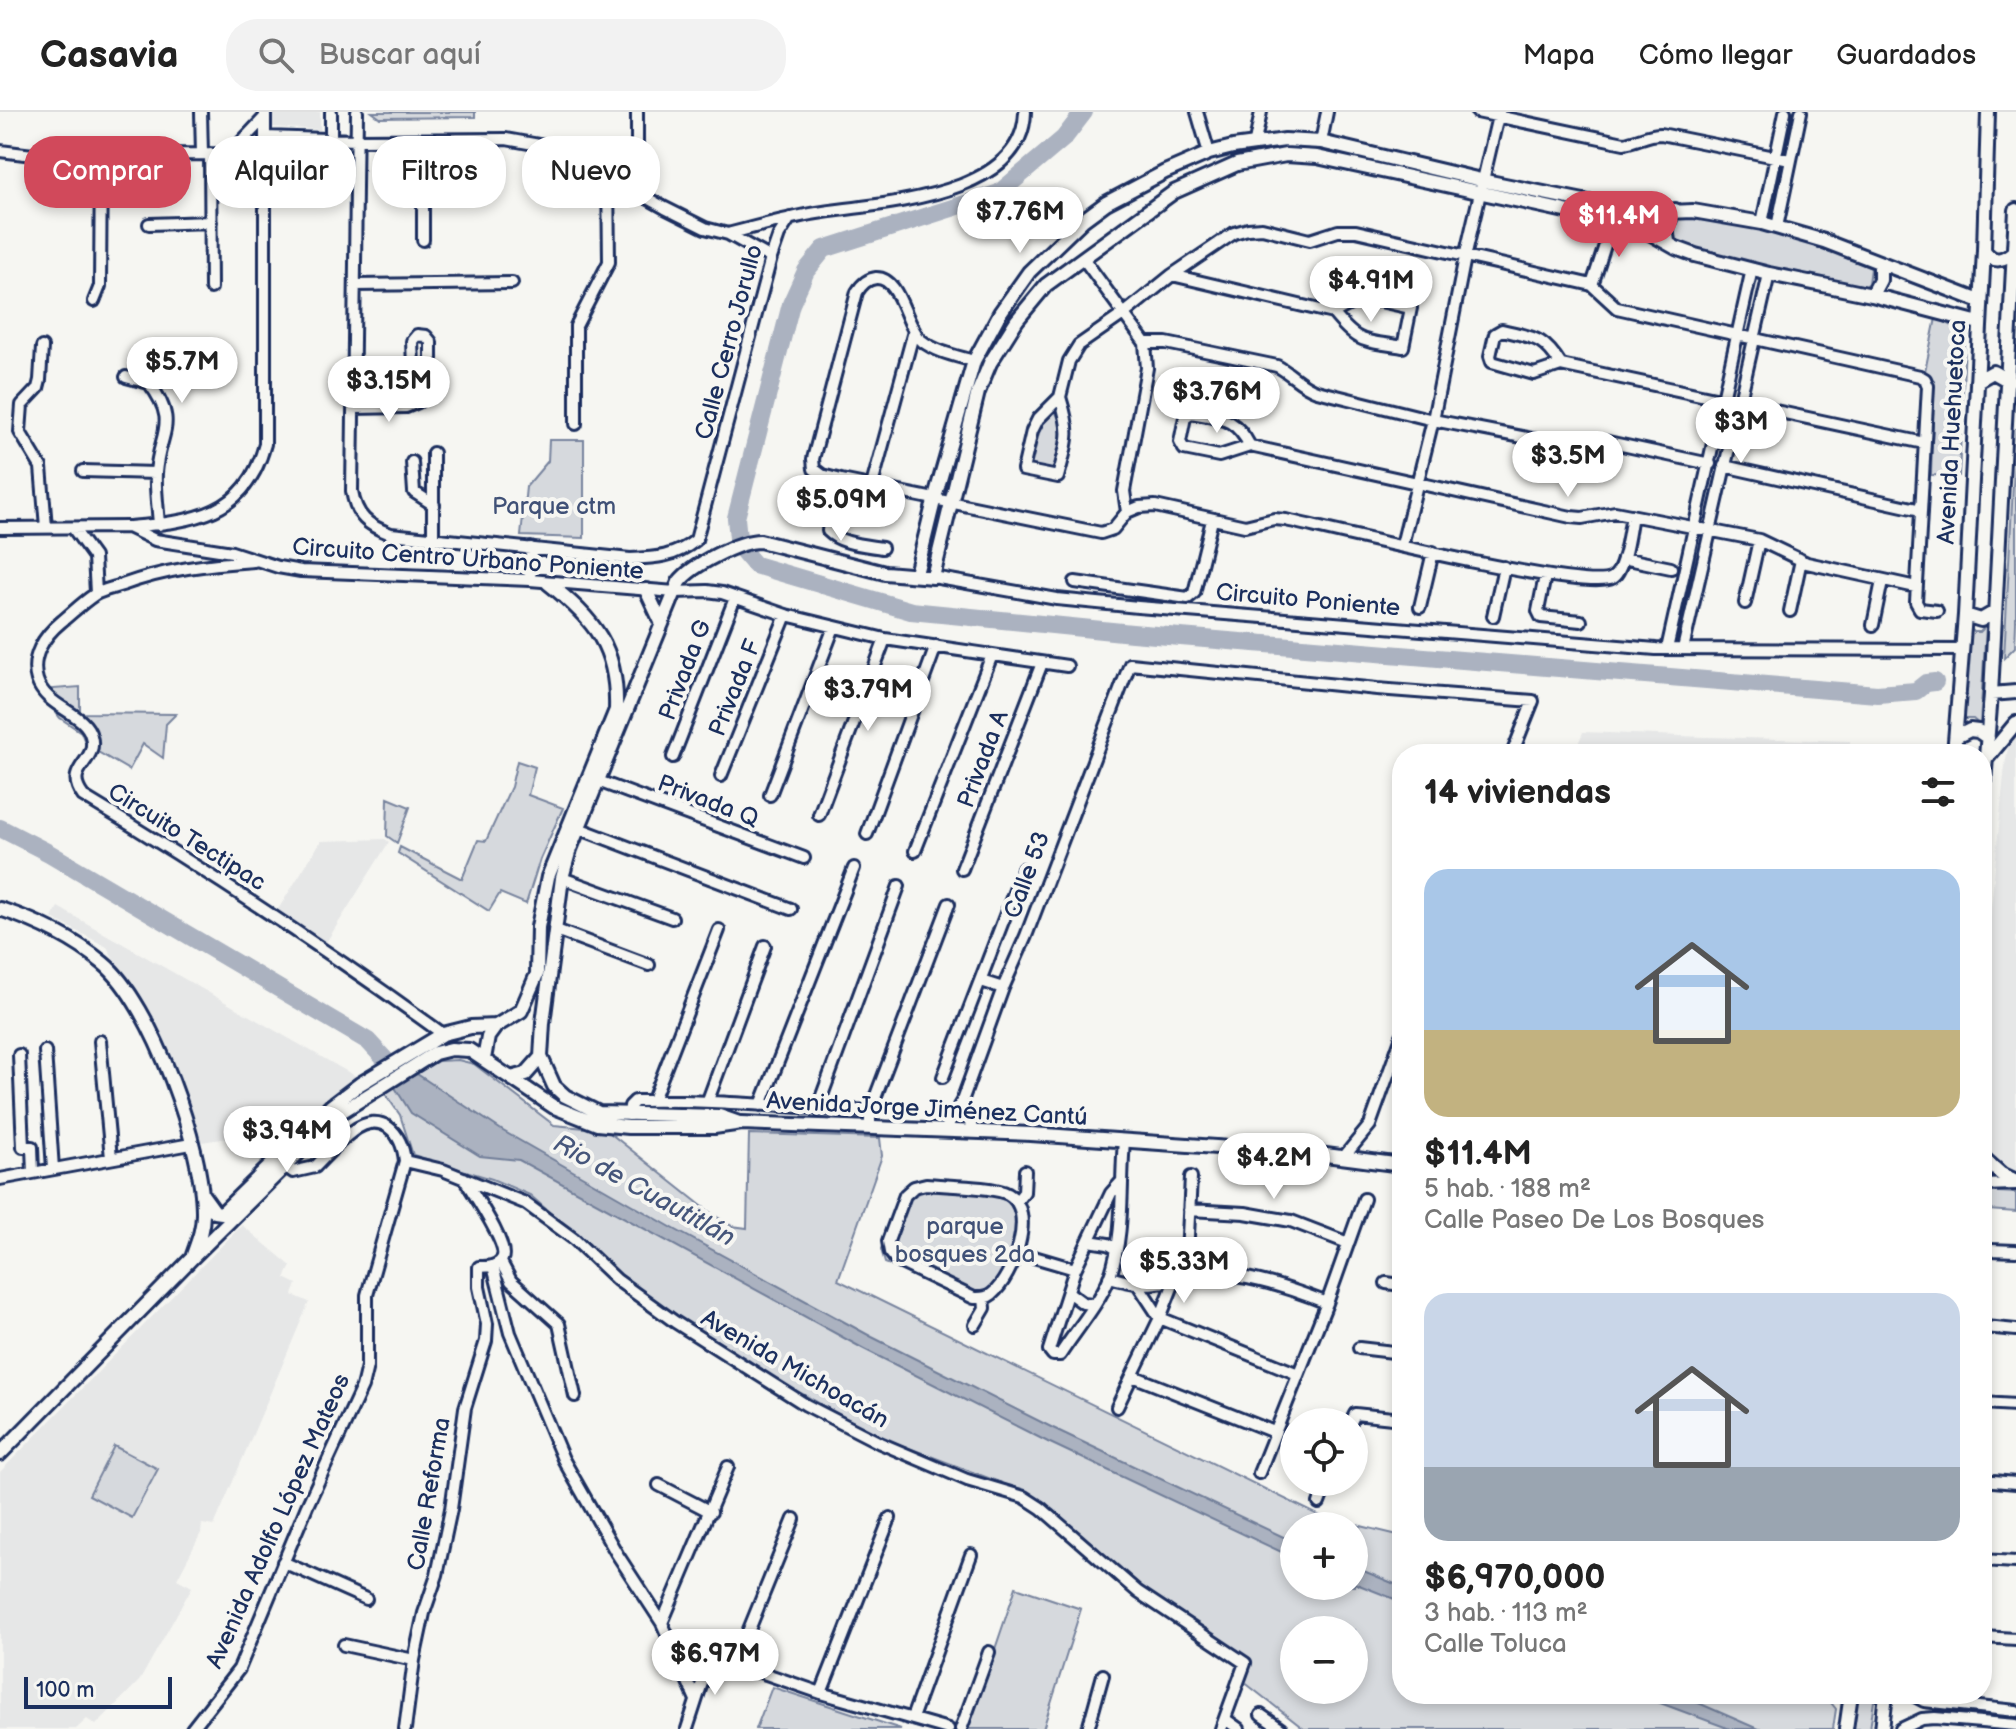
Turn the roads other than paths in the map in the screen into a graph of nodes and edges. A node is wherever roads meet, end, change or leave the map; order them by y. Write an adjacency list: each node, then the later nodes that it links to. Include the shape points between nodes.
1 (201, 112): 27 (street)
2 (331, 112): 17 (street)
3 (357, 112): 19 (street)
4 (637, 112): 18 (street)
5 (1025, 112): 40 (street, via 1012,149 995,168 965,184)
6 (1197, 112): 24 (street)
7 (1261, 112): 21 (street)
8 (1327, 112): 22 (street)
9 (1477, 112): 14 (street)
10 (1785, 112): 28 (street)
11 (1801, 112): 29 (street)
12 (1988, 112): 49 (main road, Avenida Huehuetoca)
13 (265, 114): 15 (street); 16 (street)
14 (1498, 114): 28 (street, via 1624,143 1661,134); 31 (street)
15 (246, 136)
16 (265, 136)
17 (331, 136)
18 (636, 136)
19 (357, 140): 20 (street); 60 (street)
20 (372, 140)
21 (1255, 142): 22 (main road); 24 (main road)
22 (1321, 142): 31 (main road)
23 (0, 151): 25 (street)
24 (1209, 153): 30 (main road)
25 (24, 154)
26 (191, 154): 27 (street)
27 (206, 154): 42 (street)
28 (1776, 157): 29 (street); 43 (street)
29 (1790, 160): 45 (street)
30 (1165, 172): 32 (main road); 56 (main road, via 1106,203)
31 (1483, 187): 32 (main road, via 1286,155 1237,164); 38 (main road, via 1643,213); 41 (main road); 51 (street)
32 (1174, 192): 53 (main road)
33 (660, 203): 46 (street, via 705,228)
34 (101, 208): 66 (street, via 100,286)
35 (266, 208): 107 (street, via 265,444 260,463 252,479 219,510)
36 (423, 208): 47 (street)
37 (608, 208): 88 (street, via 609,262 576,326)
38 (1675, 210): 43 (main road); 48 (main road, via 1668,220)
39 (2016, 210): 50 (main road)
40 (790, 218): 46 (street); 52 (street, Calle Cerro Jorullo)
41 (1613, 221): 48 (main road); 62 (street)
42 (211, 222): 44 (street); 63 (street)
43 (1762, 223): 45 (main road)
44 (149, 224)
45 (1777, 227): 54 (main road)
46 (728, 234): 52 (street)
47 (423, 240)
48 (1668, 241): 55 (main road, via 1695,255)
49 (1984, 250): 50 (main road, via 1997,261); 67 (main road, Avenida Huehuetoca)
50 (2015, 250): 65 (main road)
51 (1465, 257): 58 (street, via 1356,231 1310,240 1262,228 1234,233); 62 (street); 87 (street)
52 (771, 258): 119 (street, Calle Cerro Jorullo, via 696,540 664,558)
53 (1083, 258): 61 (main road); 68 (street)
54 (1880, 263): 64 (main road, via 1880,280); 67 (main road)
55 (1752, 269): 57 (main road); 72 (street)
56 (1029, 272): 61 (main road); 77 (main road)
57 (1769, 274): 64 (main road); 73 (street)
58 (1172, 275): 68 (street); 69 (street)
59 (512, 283): 60 (street)
60 (355, 285): 86 (street)
61 (1046, 285): 101 (main road, via 990,363)
62 (1592, 285): 72 (street, via 1617,308)
63 (211, 288)
64 (1872, 295): 70 (main road)
65 (2014, 300): 75 (main road)
66 (94, 301)
67 (1980, 301): 70 (main road, Avenida Huehuetoca)
68 (1125, 313): 74 (street); 82 (street, via 1079,345)
69 (1333, 313): 69 (street, via 1367,298 1411,308 1403,347 1359,339)
70 (1979, 323): 80 (main road, Avenida Huehuetoca)
71 (914, 331): 77 (street, via 939,350); 97 (street, via 892,285 873,278 862,283 813,459 814,469); 99 (street)
72 (1737, 336): 73 (street); 83 (street)
73 (1753, 340): 85 (street); 89 (street, via 1925,379)
74 (1145, 343): 87 (street, via 1277,366 1302,386); 104 (street, via 1147,368 1124,491)
75 (2013, 346): 81 (main road)
76 (42, 347): 108 (street, via 38,388 22,405 20,432 41,467)
77 (974, 361): 100 (main road)
78 (1561, 365): 78 (street, via 1541,340 1502,330 1495,334 1490,356 1495,363 1534,374); 83 (street)
79 (126, 377): 96 (street, via 149,383 165,410 167,430)
80 (1977, 381): 81 (main road, via 1993,372); 145 (main road, Avenida Huehuetoca)
81 (2009, 381): 143 (main road)
82 (1060, 397): 82 (street, via 1069,436 1058,477 1023,470 1038,419)
83 (1723, 400): 85 (street); 93 (street)
84 (418, 402): 84 (street, via 431,375 431,342 417,335 412,341); 86 (street)
85 (1738, 403): 89 (street); 94 (street)
86 (353, 408): 115 (street, via 352,491 363,520 391,534)
87 (1433, 420): 93 (street, via 1548,442 1608,442); 98 (street)
88 (576, 424)
89 (1924, 443): 103 (street)
90 (1250, 446): 90 (street, via 1219,456 1181,447 1185,417 1191,413 1229,420); 98 (street)
91 (433, 453): 102 (street)
92 (412, 462): 102 (street, via 414,492)
93 (1710, 464): 111 (street)
94 (1724, 466): 103 (street); 114 (street)
95 (83, 471): 96 (street)
96 (156, 473): 107 (street)
97 (841, 480): 99 (street); 120 (street, via 828,531 849,542)
98 (1419, 483): 105 (street, via 1571,517); 118 (street)
99 (872, 485): 100 (street)
100 (935, 497): 101 (street); 127 (main road)
101 (950, 500): 104 (street, via 1101,533 1113,529); 129 (main road)
102 (434, 505): 115 (street)
103 (1921, 510): 134 (street)
104 (1127, 512): 106 (street, via 1155,506)
105 (1632, 515): 111 (street); 122 (street)
106 (1212, 520): 118 (street, via 1245,526 1286,520); 132 (street, via 1194,593 1188,598)
107 (159, 525): 110 (street)
108 (46, 527): 112 (street); 113 (street)
109 (93, 527): 110 (street); 113 (street); 117 (street)
110 (128, 527): 124 (street, via 155,540)
111 (1695, 527): 114 (street); 153 (street)
112 (0, 528)
113 (73, 528): 117 (street)
114 (1711, 530): 116 (street); 154 (street)
115 (433, 540): 119 (street)
116 (1759, 540): 123 (street); 139 (street)
117 (86, 543): 137 (street, via 94,557)
118 (1402, 545): 121 (street)
119 (531, 548): 130 (street)
120 (882, 548)
121 (1433, 552): 125 (street); 140 (street)
122 (1623, 558): 126 (street); 128 (street, via 1615,578 1602,582)
123 (1801, 560): 131 (street); 141 (street)
124 (259, 561): 130 (street, Circuito Centro Urbano Poniente, via 301,571); 137 (street, via 205,564)
125 (1504, 567): 128 (street); 146 (street)
126 (1671, 568)
127 (916, 574): 129 (main road, Circuito Poniente); 136 (main road, Circuito Poniente, via 885,573 747,541 690,570)
128 (1545, 576): 147 (street, via 1541,617)
129 (933, 577): 153 (street, Circuito Poniente, via 1138,607)
130 (530, 580): 133 (street, Circuito Centro Urbano Poniente)
131 (1882, 581): 134 (street); 149 (street)
132 (1075, 582)
133 (548, 583): 135 (street, Circuito Centro Urbano Poniente); 192 (main road, via 578,606 610,655 616,710 548,877 538,927 537,974)
134 (1916, 587): 142 (street, via 1918,608)
135 (646, 590): 136 (street, Circuito Centro Urbano Poniente); 148 (main road)
136 (675, 592): 138 (street, Circuito Centro Urbano Poniente, via 707,591); 148 (main road)
137 (96, 593): 195 (street, Circuito Tectipac, via 41,642 36,661 43,693 91,733 90,754 76,774 75,786 351,967)
138 (735, 598): 144 (street, Circuito Centro Urbano Poniente); 168 (street, Privada G)
139 (1745, 603)
140 (1420, 607)
141 (1790, 611)
142 (1937, 611)
143 (1995, 612): 145 (main road, via 1981,620); 160 (main road)
144 (786, 615): 150 (street, Circuito Centro Urbano Poniente); 169 (street, Privada F)
145 (1965, 615): 155 (main road, Avenida Huehuetoca)
146 (1493, 616)
147 (1581, 621)
148 (662, 624): 170 (main road)
149 (1873, 625)
150 (834, 627): 151 (street, Circuito Centro Urbano Poniente); 171 (street)
151 (885, 639): 152 (street, Circuito Centro Urbano Poniente); 172 (street)
152 (936, 646): 156 (street, Circuito Centro Urbano Poniente); 174 (street)
153 (1667, 649): 154 (street, Circuito Poniente)
154 (1683, 649): 155 (street, Circuito Poniente)
155 (1963, 650): 162 (main road, Avenida Huehuetoca)
156 (992, 655): 157 (street, Circuito Centro Urbano Poniente); 175 (street)
157 (1042, 663): 158 (street, Circuito Centro Urbano Poniente); 178 (street, Privada A)
158 (1067, 666)
159 (2016, 692): 160 (main road)
160 (1991, 694): 163 (main road)
161 (2016, 723): 167 (main road)
162 (1956, 737): 163 (main road, via 1970,730); 165 (main road, Avenida Huehuetoca)
163 (1988, 738): 166 (main road)
164 (1516, 744): 191 (street, Calle 53, via 1533,701 1130,664)
165 (1955, 744)
166 (1988, 744)
167 (1992, 752)
168 (673, 757)
169 (721, 776)
170 (598, 781): 173 (main road); 176 (street, Privada Q)
171 (770, 795)
172 (819, 815)
173 (578, 828): 180 (main road); 184 (street)
174 (867, 834)
175 (915, 851)
176 (804, 858)
177 (854, 868): 208 (street)
178 (962, 869)
179 (1023, 869): 190 (street)
180 (562, 878): 185 (street); 186 (main road)
181 (899, 886): 209 (street)
182 (949, 904): 210 (street)
183 (0, 909): 217 (main road, via 67,938 117,978 159,1049)
184 (791, 909)
185 (672, 918)
186 (556, 930): 189 (street); 193 (main road)
187 (719, 930): 205 (street)
188 (765, 946): 206 (street)
189 (649, 965)
190 (981, 981): 191 (street); 203 (street)
191 (1003, 988): 207 (street, Calle 53)
192 (521, 1011): 193 (main road); 194 (main road)
193 (543, 1023): 199 (main road)
194 (496, 1026): 195 (main road); 200 (main road)
195 (443, 1034): 201 (main road)
196 (100, 1041): 218 (street)
197 (45, 1051): 224 (street)
198 (19, 1055): 226 (street, via 23,1147 32,1147)
199 (541, 1057): 204 (main road, via 526,1074); 211 (main road, via 554,1086 565,1096 599,1113)
200 (484, 1059): 201 (main road, Avenida Jorge Jiménez Cantú, via 469,1050 451,1049); 204 (main road, Avenida Jorge Jiménez Cantú)
201 (410, 1061): 221 (main road, via 331,1106)
202 (1392, 1064): 219 (street, via 1370,1125)
203 (943, 1077)
204 (511, 1078): 212 (main road, Avenida Jorge Jiménez Cantú, via 554,1107 597,1124)
205 (653, 1100): 206 (street); 211 (street, via 635,1101)
206 (708, 1100): 208 (street)
207 (962, 1101): 214 (street, Calle 53); 215 (street)
208 (761, 1105): 209 (street)
209 (817, 1109): 210 (street)
210 (870, 1111): 213 (street)
211 (629, 1115): 212 (main road, via 719,1116)
212 (739, 1123): 213 (main road, Avenida Jorge Jiménez Cantú)
213 (870, 1127): 214 (main road, Avenida Jorge Jiménez Cantú)
214 (945, 1130): 215 (main road, Avenida Jorge Jiménez Cantú)
215 (973, 1131): 216 (main road, Avenida Jorge Jiménez Cantú)
216 (1124, 1141): 219 (main road, Avenida Jorge Jiménez Cantú); 231 (street)
217 (191, 1144): 218 (street); 233 (main road)
218 (111, 1158): 224 (street)
219 (1343, 1158): 222 (main road, Avenida Jorge Jiménez Cantú)
220 (405, 1161): 221 (street, via 398,1134 376,1124 354,1130 315,1167 293,1172); 228 (street, Avenida Michoacán); 283 (street, Avenida Adolfo López Mateos, via 367,1295 362,1387)
221 (280, 1162): 233 (main road, via 222,1213 215,1212); 243 (main road)
222 (1392, 1164)
223 (1992, 1166): 230 (main road)
224 (53, 1169): 226 (street)
225 (1025, 1171): 235 (street, via 1024,1192)
226 (33, 1173): 229 (street)
227 (1191, 1177): 236 (street)
228 (464, 1178): 244 (street, via 501,1241 505,1254); 302 (street, Avenida Michoacán, via 525,1203 675,1322 806,1405 967,1480 1024,1497 1056,1519 1138,1592 1245,1663)
229 (0, 1179)
230 (2016, 1182): 232 (street)
231 (1120, 1183): 237 (street); 239 (street)
232 (1992, 1184)
233 (202, 1194): 243 (main road, via 202,1232)
234 (1364, 1199): 238 (street)
235 (1017, 1201): 242 (street); 252 (street, via 1005,1192 914,1187 905,1195 888,1241 897,1261)
236 (1189, 1210): 238 (street, via 1291,1221); 247 (street)
237 (1089, 1241): 239 (street); 245 (street)
238 (1348, 1243): 253 (street)
239 (1117, 1249): 246 (street)
240 (1992, 1250): 241 (street)
241 (2016, 1251)
242 (1017, 1252): 245 (street); 252 (street, via 1004,1280)
243 (192, 1258): 270 (main road)
244 (497, 1264): 263 (street, via 559,1324); 286 (street, via 510,1333 563,1459); 291 (street, Calle Reforma, via 479,1267 486,1341 465,1408 448,1522)
245 (1075, 1269): 251 (street)
246 (1109, 1277): 250 (street); 254 (street)
247 (1180, 1278): 250 (street); 253 (street, via 1235,1277 1278,1284); 255 (street)
248 (1386, 1283): 249 (street)
249 (1392, 1284)
250 (1139, 1286): 255 (street)
251 (1068, 1292): 254 (street); 254 (street, via 1049,1350 1053,1355 1060,1355)
252 (984, 1298): 256 (street, via 985,1308)
253 (1327, 1303): 261 (street)
254 (1093, 1304)
255 (1160, 1318): 261 (street); 262 (street)
256 (975, 1325)
257 (1992, 1328): 258 (street)
258 (2016, 1330)
259 (1359, 1348): 260 (street)
260 (1392, 1352)
261 (1298, 1374): 269 (street)
262 (1133, 1376): 266 (street); 269 (street)
263 (575, 1396)
264 (1992, 1404): 265 (street)
265 (2016, 1405)
266 (1117, 1407)
267 (1368, 1418): 268 (street)
268 (1392, 1419)
269 (1274, 1432): 272 (street)
270 (0, 1454)
271 (728, 1467): 278 (street)
272 (1259, 1473)
273 (1992, 1481): 274 (street)
274 (2016, 1483)
275 (659, 1485): 278 (street)
276 (1322, 1496): 277 (street)
277 (1319, 1503)
278 (711, 1512): 286 (street)
279 (890, 1518): 294 (street)
280 (794, 1519): 292 (street)
281 (971, 1555): 301 (street)
282 (1992, 1561): 284 (street)
283 (283, 1562): 285 (street); 304 (street, Avenida Adolfo López Mateos, via 239,1669)
284 (2016, 1562)
285 (366, 1599)
286 (662, 1623): 295 (street)
287 (1992, 1638): 288 (street)
288 (2016, 1639)
289 (344, 1645): 291 (street)
290 (989, 1652): 308 (street)
291 (414, 1660): 305 (street, Calle Reforma)
292 (735, 1664): 294 (street); 295 (street, via 711,1655)
293 (1103, 1675): 309 (street)
294 (821, 1693): 301 (street)
295 (696, 1700): 306 (street)
296 (1847, 1704): 312 (main road)
297 (1885, 1704): 313 (main road)
298 (1952, 1704): 299 (street)
299 (2016, 1711)
300 (1261, 1715): 311 (street)
301 (912, 1718): 307 (street)
302 (1223, 1724): 310 (street)
303 (2016, 1725): 314 (street, via 1935,1718)
304 (192, 1729)
305 (405, 1729)
306 (687, 1729)
307 (948, 1729)
308 (961, 1729)
309 (1088, 1729)
310 (1239, 1729)
311 (1281, 1729)
312 (1846, 1729)
313 (1882, 1729)
314 (1901, 1729)

